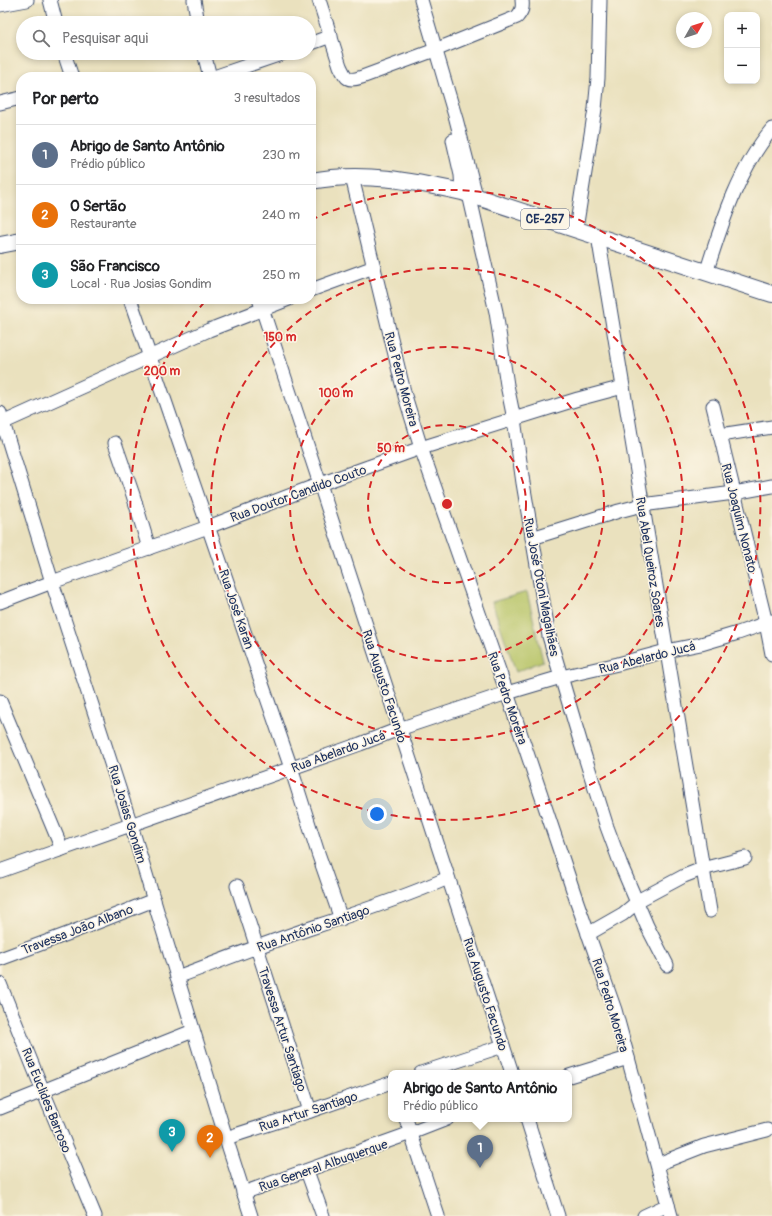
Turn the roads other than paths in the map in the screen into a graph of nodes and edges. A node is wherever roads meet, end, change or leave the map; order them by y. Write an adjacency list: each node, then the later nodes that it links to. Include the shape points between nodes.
1 (27, 0): 9 (street)
2 (50, 0): 10 (street)
3 (194, 0): 11 (street)
4 (319, 0): 12 (street)
5 (412, 0): 14 (street)
6 (421, 0): 14 (street)
7 (522, 0): 14 (street, via 521,12 510,21)
8 (600, 0): 27 (street, via 595,109)
9 (0, 5)
10 (54, 16)
11 (197, 16)
12 (331, 36): 13 (street); 14 (street, via 344,75 351,80)
13 (316, 41)
14 (432, 51): 26 (street, Rua José Otoni Magalhães, via 456,118)
15 (66, 60): 18 (street)
16 (206, 60): 19 (street)
17 (264, 60): 20 (street)
18 (70, 72)
19 (209, 72)
20 (229, 72)
21 (16, 99): 22 (street)
22 (0, 102)
23 (772, 129): 32 (street, via 740,181 720,228)
24 (352, 177): 25 (main road, CE-257); 26 (main road, CE-257, via 419,182); 31 (street, Rua Pedro Moreira)
25 (316, 180)
26 (469, 194): 27 (main road, CE-257); 40 (street, Rua José Otoni Magalhães, via 496,312)
27 (576, 229): 28 (main road, CE-257)
28 (598, 236): 32 (main road, CE-257); 38 (street, Rua Abel Queiroz Soares)
29 (16, 242): 30 (main road)
30 (0, 246)
31 (374, 267): 33 (street); 45 (street, Rua Pedro Moreira, via 405,396)
32 (706, 273): 34 (main road, CE-257)
33 (316, 288)
34 (772, 294)
35 (132, 304): 37 (street, Rua José Karan)
36 (261, 304): 37 (street); 46 (street, Rua Augusto Facundo)
37 (150, 357): 41 (street); 50 (street, Rua José Karan)
38 (623, 387): 40 (street, Rua Doutor Candido Couto); 49 (street, Rua Abel Queiroz Soares)
39 (713, 406): 43 (street, Rua Joaquim Nonato)
40 (514, 419): 45 (street, Rua Doutor Candido Couto); 51 (street, Rua José Otoni Magalhães)
41 (1, 420): 53 (street, Rua Josias Gondim)
42 (772, 427): 43 (street)
43 (720, 435): 48 (street, Rua Joaquim Nonato)
44 (115, 443): 52 (street)
45 (421, 448): 46 (street, Rua Doutor Candido Couto); 59 (street, Rua Pedro Moreira)
46 (320, 484): 50 (street, Rua Doutor Candido Couto); 61 (street, Rua Augusto Facundo)
47 (772, 486): 48 (street)
48 (734, 493): 49 (street); 55 (street, Rua Joaquim Nonato)
49 (642, 505): 51 (street); 56 (street, Rua Abel Queiroz Soares)
50 (208, 527): 52 (street, Rua Doutor Candido Couto); 62 (street, Rua José Karan)
51 (532, 538): 58 (street, Rua José Otoni Magalhães, via 549,636)
52 (149, 548): 53 (street, Rua Doutor Candido Couto)
53 (52, 582): 54 (street, Rua Doutor Candido Couto); 63 (street, Rua Josias Gondim)
54 (0, 602)
55 (769, 622): 56 (street, Rua Abelardo Jucá, via 738,634); 57 (street, Rua Joaquim Nonato)
56 (666, 651): 58 (street, Rua Abelardo Jucá); 66 (street, Rua Abel Queiroz Soares)
57 (772, 654)
58 (561, 677): 59 (street, Rua Abelardo Jucá); 71 (street, Rua José Otoni Magalhães, via 608,827)
59 (507, 693): 61 (street, Rua Abelardo Jucá); 74 (street, Rua Pedro Moreira)
60 (0, 700): 64 (street)
61 (399, 729): 62 (street, Rua Abelardo Jucá); 68 (street, Rua Augusto Facundo)
62 (291, 768): 63 (street, Rua Abelardo Jucá); 73 (street, Rua José Karan)
63 (132, 825): 64 (street, Rua Abelardo Jucá); 70 (street, Rua Josias Gondim)
64 (62, 849): 67 (street, Rua Abelardo Jucá)
65 (745, 858): 66 (street)
66 (702, 869): 71 (street); 72 (street, Rua Abel Queiroz Soares)
67 (0, 871)
68 (448, 878): 73 (street, Rua Antônio Santiago); 81 (street, Rua Augusto Facundo)
69 (237, 886): 75 (street, Travessa Artur Santiago)
70 (154, 900): 76 (street, Travessa João Albano); 78 (street, Rua Josias Gondim)
71 (637, 902): 74 (street, via 623,914); 77 (street, Rua José Otoni Magalhães)
72 (710, 911)
73 (341, 919): 75 (street, Rua Antônio Santiago)
74 (588, 934): 82 (street, Rua Pedro Moreira, via 615,1010)
75 (257, 947): 78 (street, Rua Antônio Santiago); 89 (street, Travessa Artur Santiago)
76 (0, 959)
77 (667, 965)
78 (177, 977): 80 (street, Rua Josias Gondim)
79 (0, 984): 87 (street, Rua Euclides Barroso)
80 (193, 1031): 87 (street); 95 (street, Rua Josias Gondim)
81 (503, 1046): 83 (street); 84 (street, Rua Augusto Facundo)
82 (628, 1058): 85 (street); 96 (street, Rua Pedro Moreira)
83 (430, 1070)
84 (511, 1070)
85 (572, 1075)
86 (388, 1084): 89 (street, Rua Artur Santiago)
87 (43, 1091): 88 (street); 100 (street, Rua Euclides Barroso)
88 (0, 1108)
89 (310, 1111): 95 (street, Rua Artur Santiago)
90 (407, 1122): 94 (street)
91 (440, 1122): 94 (street, Rua General Albuquerque)
92 (528, 1122): 104 (street)
93 (767, 1130): 96 (street, via 704,1146)
94 (411, 1134): 97 (street, Rua General Albuquerque); 103 (street)
95 (226, 1138): 98 (street, Rua Josias Gondim)
96 (658, 1164): 99 (street, Rua Pedro Moreira)
97 (307, 1171): 98 (street, Rua General Albuquerque); 102 (street)
98 (243, 1193): 101 (street, Rua Josias Gondim)
99 (670, 1210): 105 (street)
100 (95, 1216)
101 (251, 1216)
102 (323, 1216)
103 (438, 1216)
104 (558, 1216)
105 (644, 1216)

